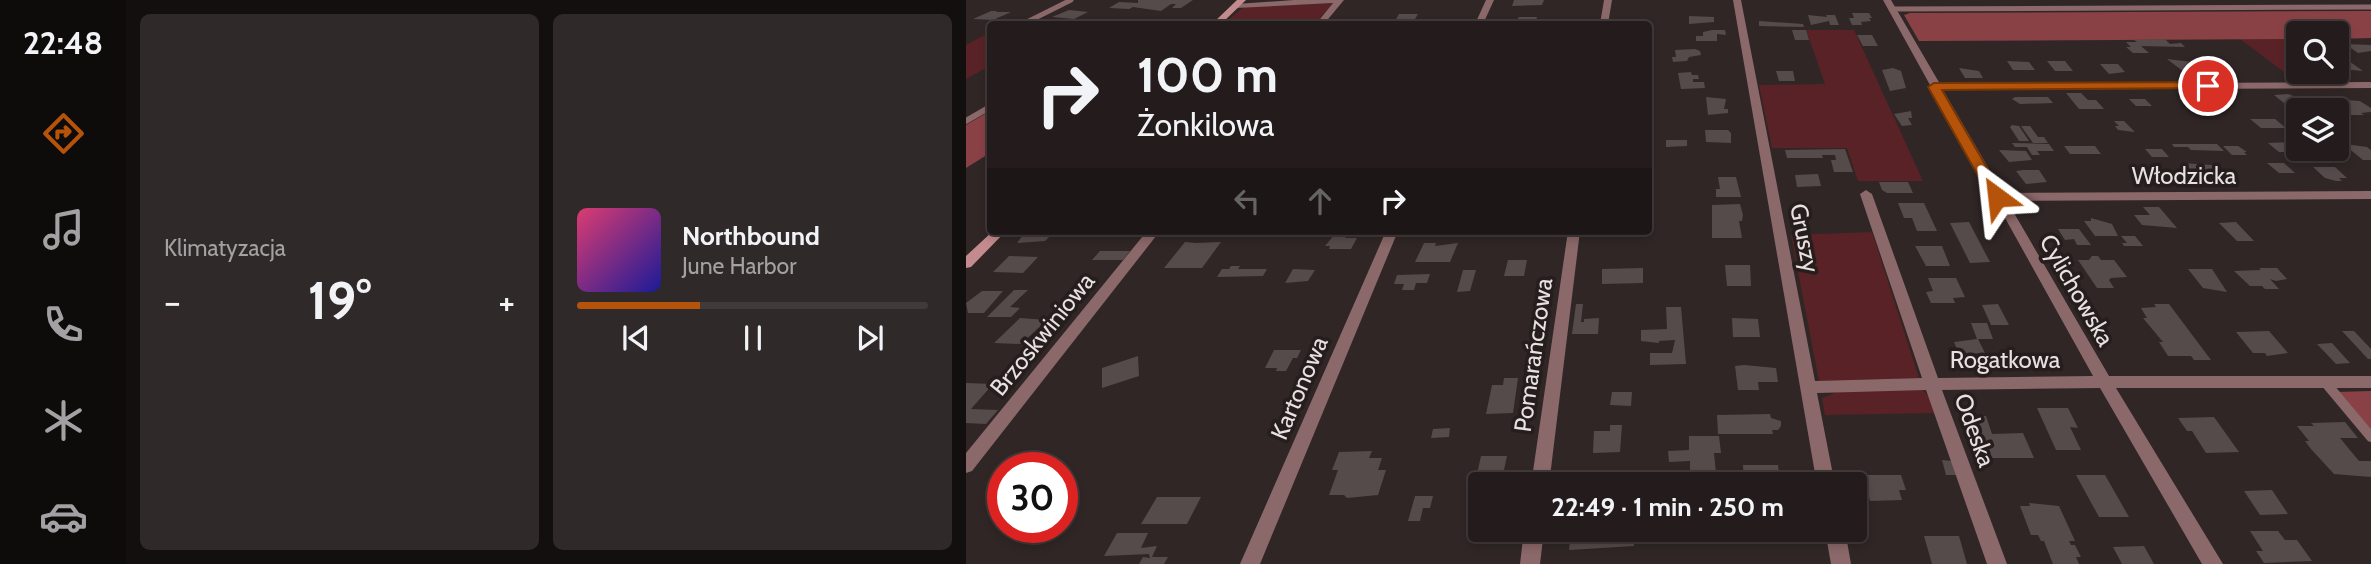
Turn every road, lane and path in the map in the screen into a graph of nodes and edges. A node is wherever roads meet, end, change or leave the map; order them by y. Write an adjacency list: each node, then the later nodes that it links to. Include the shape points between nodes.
1 (1071, 0): 9 (lane)
2 (1337, 0): 6 (street); 11 (street)
3 (1490, 0): 12 (street)
4 (1608, 0): 13 (street)
5 (1737, 0): 30 (street, Gruszy)
6 (1239, 3): 10 (street)
7 (1889, 4): 8 (lane); 15 (street, Cylichowska)
8 (2371, 7)
9 (1029, 21)
10 (1219, 21)
11 (1322, 21)
12 (1480, 21)
13 (1604, 21)
14 (2371, 85): 15 (street)
15 (1934, 87): 20 (street, Cylichowska)
16 (987, 109): 17 (lane)
17 (966, 121)
18 (1866, 194): 29 (street, Odeska)
19 (2371, 195): 20 (street, Włodzicka)
20 (1997, 197): 28 (street, Cylichowska)
21 (996, 235): 25 (street)
22 (1151, 235): 32 (street, Brzoskwiniowa)
23 (1390, 235): 37 (street, Kartonowa)
24 (1573, 235): 33 (street, Pomarańczowa)
25 (966, 264)
26 (2325, 382): 27 (street, Rogatkowa); 28 (street, Rogatkowa); 31 (lane)
27 (2371, 382)
28 (2105, 383): 29 (street, Rogatkowa); 41 (street, Cylichowska)
29 (1931, 384): 30 (street, Rogatkowa); 40 (street, Odeska)
30 (1808, 387): 34 (street, Gruszy)
31 (2371, 437)
32 (966, 466)
33 (1542, 472)
34 (1824, 472)
35 (1533, 542): 38 (street)
36 (1837, 542): 39 (street)
37 (1250, 564)
38 (1530, 564)
39 (1841, 564)
40 (1997, 564)
41 (2213, 564)

